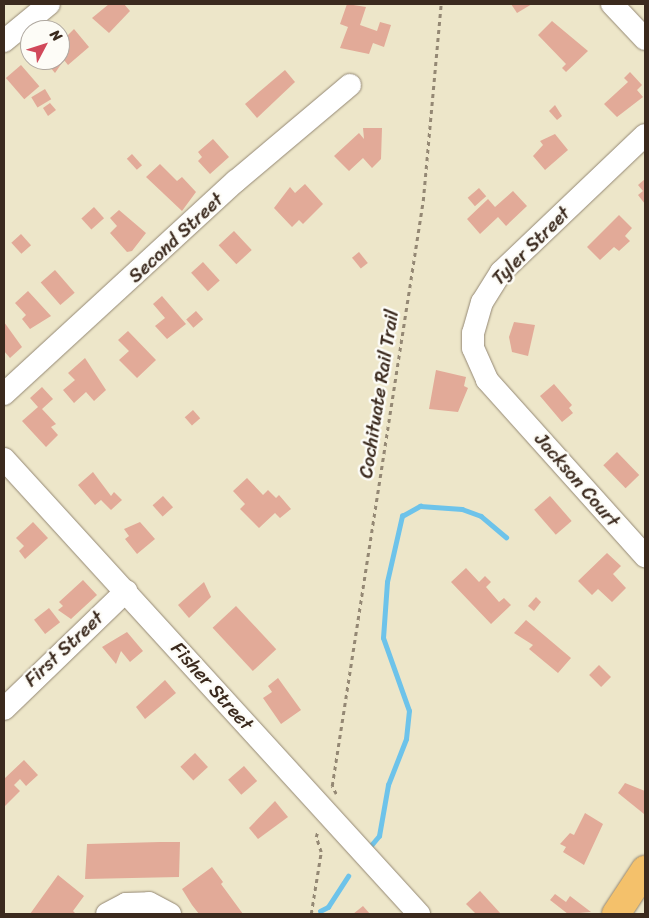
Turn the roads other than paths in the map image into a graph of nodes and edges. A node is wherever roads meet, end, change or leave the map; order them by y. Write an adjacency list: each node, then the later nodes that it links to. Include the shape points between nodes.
1 (49, 4): 4 (street)
2 (612, 4): 3 (street)
3 (645, 38)
4 (4, 41)
5 (350, 85): 7 (street, Second Street, via 236,181)
6 (645, 135): 8 (street, Tyler Street, via 501,272 482,302 473,348 487,380)
7 (4, 394)
8 (508, 404): 10 (street, Jackson Court)
9 (4, 459): 11 (street, Fisher Street)
10 (645, 556)
11 (126, 591): 12 (street, First Street); 16 (street, Fisher Street)
12 (4, 709)
13 (645, 870): 17 (main road)
14 (107, 914): 15 (street, via 126,904 148,904)
15 (170, 914)
16 (418, 914)
17 (616, 914)

